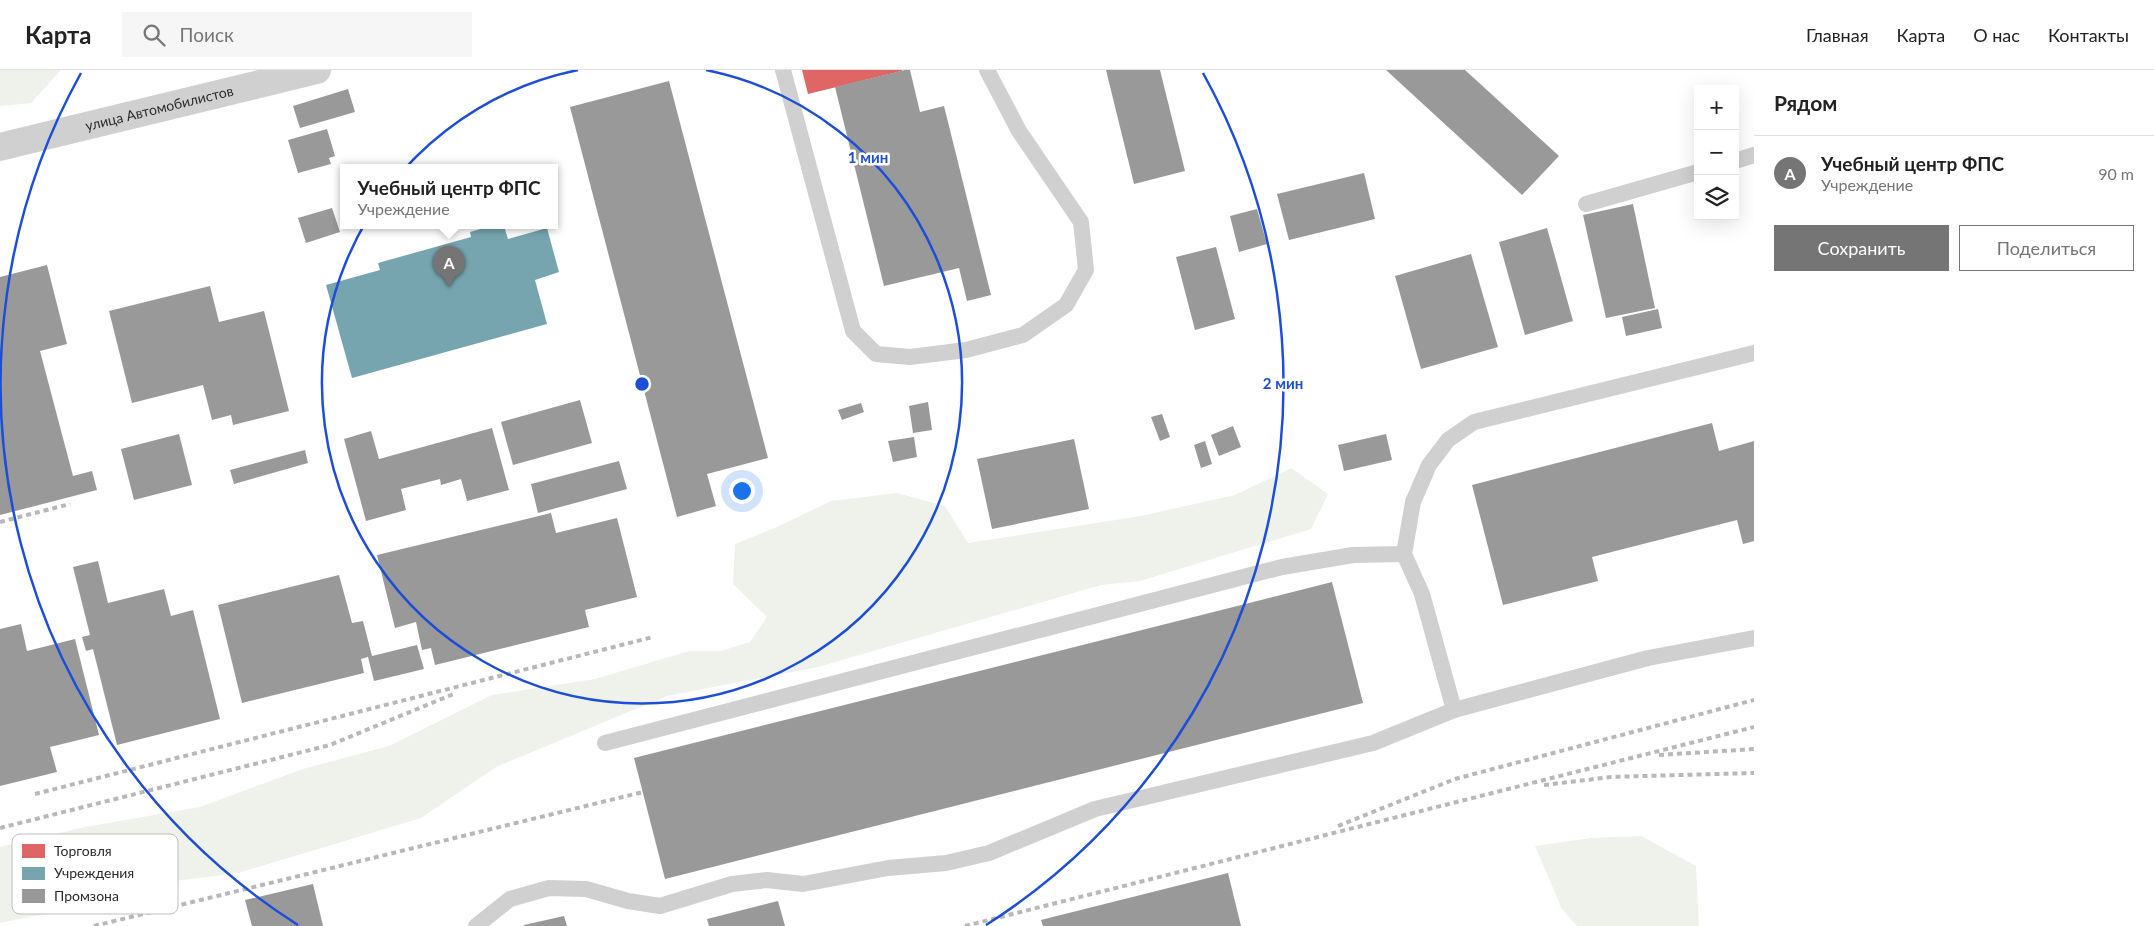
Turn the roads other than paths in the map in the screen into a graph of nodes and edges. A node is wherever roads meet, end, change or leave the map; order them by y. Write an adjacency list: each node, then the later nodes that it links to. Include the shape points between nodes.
1 (317, 70): 4 (street, улица Автомобилистов)
2 (783, 70): 3 (lane, via 853,330 876,354 910,357 966,350 1023,335 1066,305 1086,270 1081,222 1019,131)
3 (986, 70)
4 (0, 147)
5 (1754, 156): 6 (lane)
6 (1739, 160)
7 (1694, 173): 8 (lane)
8 (1586, 204)
9 (1754, 352): 10 (lane, via 1474,422 1448,440 1429,465 1413,502)
10 (1404, 554): 12 (lane, via 1422,594); 13 (lane, via 1352,555 1282,567)
11 (1754, 638): 12 (lane, via 1648,658)
12 (1454, 710): 14 (lane, via 1373,743 1095,809 989,853 946,863 888,868 803,884 767,880 732,884 660,906 586,889 549,888 510,899)
13 (605, 743)
14 (476, 926)

